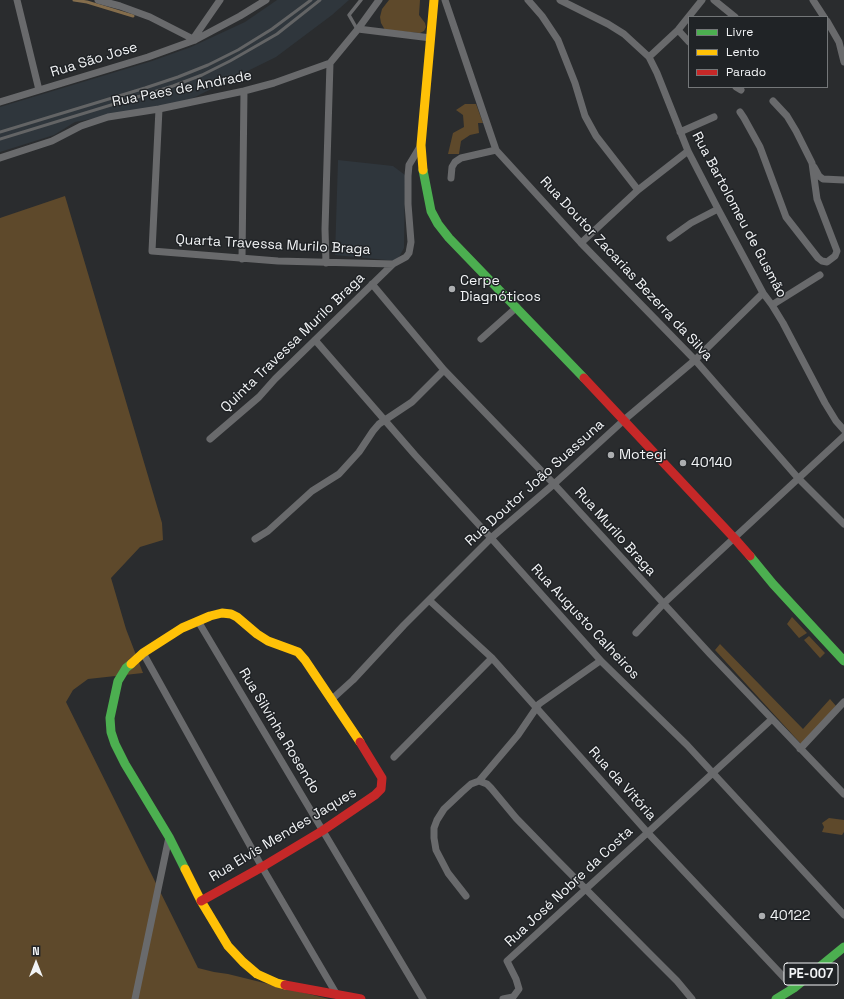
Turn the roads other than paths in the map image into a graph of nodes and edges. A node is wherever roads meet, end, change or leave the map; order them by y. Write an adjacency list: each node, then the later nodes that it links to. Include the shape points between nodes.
1 (17, 0): 29 (street)
2 (98, 0): 23 (street, via 150,17)
3 (220, 0): 23 (street)
4 (266, 0): 23 (street, Rua São Jose)
5 (361, 0): 20 (lane, via 349,15)
6 (379, 0): 20 (street)
7 (434, 0): 22 (street)
8 (445, 0): 38 (street, Rua Doutor Zacarias Bezerra da Silva)
9 (528, 0): 44 (street, via 558,40 596,136)
10 (560, 0): 14 (street, Rua Bartolomeu de Gusmão)
11 (702, 0): 15 (street)
12 (714, 0): 16 (street)
13 (813, 0): 17 (street)
14 (575, 4): 26 (street, Rua Bartolomeu de Gusmão, via 624,34)
15 (689, 16)
16 (734, 16)
17 (823, 16)
18 (688, 18): 21 (street)
19 (828, 25): 25 (street)
20 (358, 29): 22 (street); 28 (street)
21 (678, 30): 24 (street); 26 (street)
22 (432, 38): 37 (street)
23 (194, 39): 29 (street, Rua São Jose, via 148,57)
24 (688, 41)
25 (842, 41): 27 (street)
26 (649, 57): 36 (street, Rua Bartolomeu de Gusmão)
27 (844, 62)
28 (330, 63): 30 (street, Rua Paes de Andrade); 49 (street)
29 (39, 90): 32 (street, Rua São Jose)
30 (244, 91): 33 (street, Rua Paes de Andrade); 48 (street)
31 (773, 101): 41 (street, via 787,116)
32 (0, 102)
33 (159, 109): 40 (street, Rua Paes de Andrade, via 100,119 52,141); 48 (street, Quarta Travessa Murilo Braga, via 152,252)
34 (740, 112): 41 (street, via 760,148 786,217 818,258 827,262 837,251 817,199)
35 (714, 117): 36 (street)
36 (680, 132): 39 (street, Rua Bartolomeu de Gusmão)
37 (421, 146): 50 (street, Quinta Travessa Murilo Braga, via 410,165 408,176 411,249 406,257); 55 (street, via 427,195 438,224)
38 (496, 150): 42 (street, via 461,158 452,167); 47 (street, Rua Doutor Zacarias Bezerra da Silva)
39 (688, 152): 44 (street); 45 (street, Rua Bartolomeu de Gusmão)
40 (0, 158)
41 (812, 163): 43 (street, via 823,179)
42 (451, 178)
43 (844, 180)
44 (638, 190): 47 (street)
45 (718, 209): 46 (street, via 690,223); 53 (street, Rua Bartolomeu de Gusmão)
46 (670, 238)
47 (581, 243): 58 (street, Rua Doutor Zacarias Bezerra da Silva)
48 (242, 259): 49 (street, Quarta Travessa Murilo Braga)
49 (326, 263): 50 (street, Quarta Travessa Murilo Braga)
50 (393, 264): 52 (street, Quinta Travessa Murilo Braga)
51 (820, 275): 54 (street)
52 (372, 284): 56 (street, Quinta Travessa Murilo Braga); 59 (street, Rua Murilo Braga)
53 (763, 293): 54 (street, Rua Bartolomeu de Gusmão); 58 (street, Rua Doutor João Suassuna)
54 (772, 305): 62 (street, Rua Bartolomeu de Gusmão, via 825,403)
55 (516, 307): 57 (street); 61 (street)
56 (315, 340): 60 (street, Rua Augusto Calheiros); 64 (street, Quinta Travessa Murilo Braga, via 259,397)
57 (481, 340)
58 (695, 360): 61 (street, Rua Doutor João Suassuna); 65 (street, Rua Doutor Zacarias Bezerra da Silva)
59 (444, 370): 60 (street, via 412,402); 66 (street, Rua Murilo Braga)
60 (384, 420): 68 (street, Rua Augusto Calheiros); 69 (street, via 373,430 359,452 339,474 312,491 268,532)
61 (624, 420): 66 (street, Rua Doutor João Suassuna); 70 (street)
62 (844, 430)
63 (844, 436): 65 (street)
64 (210, 439)
65 (798, 478): 67 (street, Rua Doutor Zacarias Bezerra da Silva); 70 (street)
66 (554, 484): 68 (street, Rua Doutor João Suassuna); 72 (street, Rua Murilo Braga)
67 (844, 524)
68 (491, 538): 71 (street, Rua Doutor João Suassuna); 78 (street, Rua Augusto Calheiros)
69 (255, 539)
70 (735, 539): 72 (street); 76 (street, via 773,584)
71 (429, 600): 77 (street, Rua da Vitória); 79 (street, Rua Doutor João Suassuna)
72 (663, 604): 74 (street); 82 (street, Rua Murilo Braga)
73 (198, 621): 75 (street); 79 (street, via 222,613 231,614 268,641 298,652); 88 (street, Rua Silvinha Rosendo)
74 (636, 633)
75 (143, 653): 90 (street, via 126,668 118,681 110,718 111,732 125,764); 91 (street)
76 (842, 656)
77 (492, 658): 81 (street, Rua da Vitória); 84 (street)
78 (600, 661): 81 (street); 85 (street, Rua Augusto Calheiros, via 673,731)
79 (331, 700): 88 (street, Rua Elvis Mendes Jaques, via 378,770 382,784 381,789 365,803)
80 (844, 702): 83 (street)
81 (536, 708): 86 (street, via 518,735); 89 (street, Rua da Vitória)
82 (772, 719): 83 (street, Rua Murilo Braga); 85 (street, Rua José Nobre da Costa)
83 (800, 749): 87 (street, Rua Murilo Braga)
84 (394, 757)
85 (712, 773): 89 (street, Rua José Nobre da Costa); 95 (street, Rua Augusto Calheiros)
86 (479, 781): 92 (street, via 487,784); 93 (street, via 471,784 444,809 434,828 436,850 441,861)
87 (844, 794)
88 (322, 831): 91 (street, Rua Elvis Mendes Jaques); 101 (street, Rua Silvinha Rosendo)
89 (648, 833): 92 (street, Rua José Nobre da Costa); 97 (street, Rua da Vitória)
90 (169, 837): 94 (street); 99 (street)
91 (262, 867): 94 (street, Rua Elvis Mendes Jaques); 98 (street)
92 (586, 889): 102 (street, Rua José Nobre da Costa, via 507,961 519,989 513,997); 103 (street)
93 (466, 896)
94 (201, 901): 98 (street, via 228,946 257,974 277,983)
95 (844, 915)
96 (844, 946): 97 (street, PE-007)
97 (794, 988): 104 (street, PE-007)
98 (337, 995): 100 (street)
99 (135, 999)
100 (361, 999)
101 (423, 999)
102 (503, 999)
103 (692, 999)
104 (776, 999)

